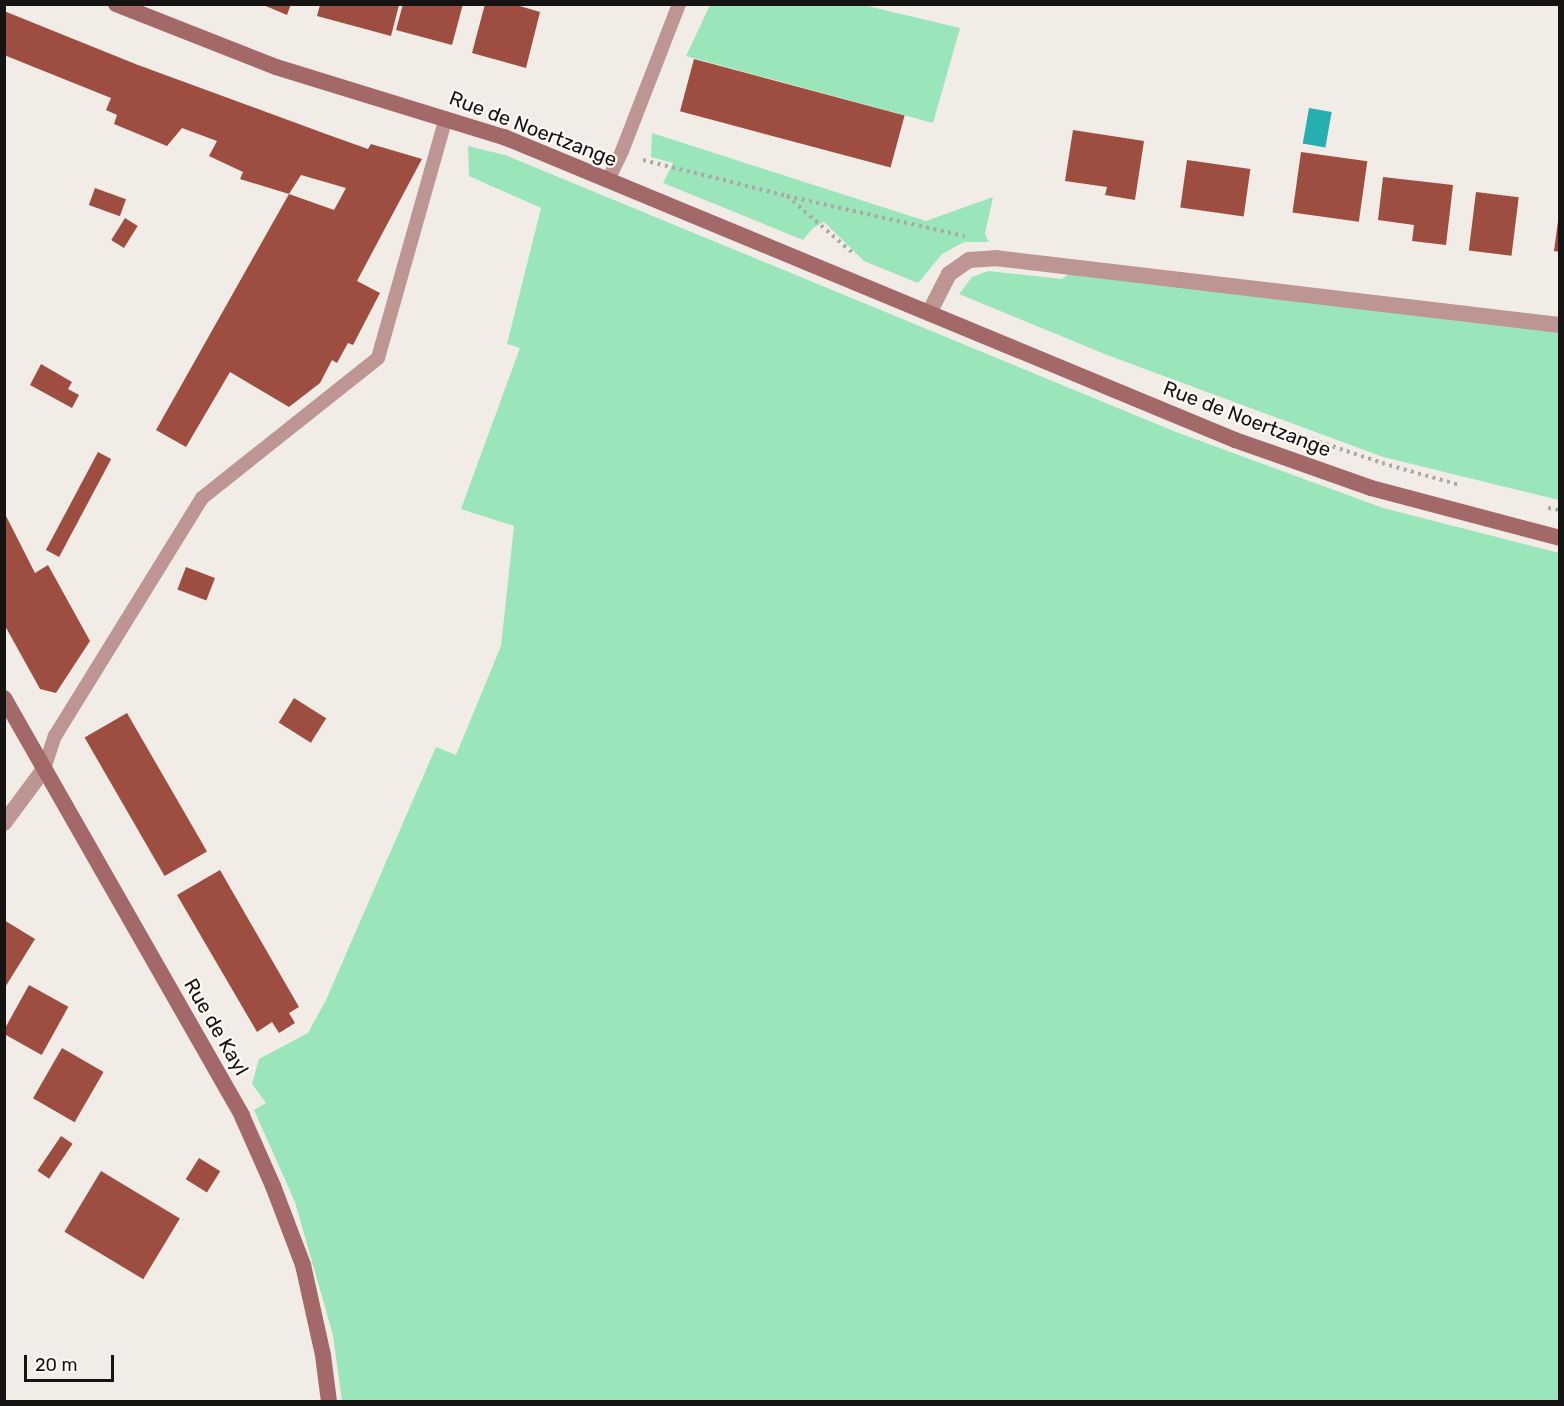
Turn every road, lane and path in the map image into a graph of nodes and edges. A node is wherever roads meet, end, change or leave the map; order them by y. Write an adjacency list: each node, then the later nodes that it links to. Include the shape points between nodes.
1 (116, 4): 3 (main road, Rue de Noertzange, via 276,67)
2 (679, 4): 4 (lane)
3 (446, 118): 5 (main road, Rue de Noertzange); 17 (lane, via 378,358 202,498 55,736)
4 (622, 152): 5 (lane); 6 (path)
5 (608, 180): 9 (main road, Rue de Noertzange)
6 (787, 196): 7 (path); 8 (path)
7 (973, 237)
8 (859, 259)
9 (929, 313): 10 (street, via 949,273 969,260 994,258); 15 (main road, Rue de Noertzange, via 1246,444 1371,488)
10 (1560, 325)
11 (1285, 430): 12 (path)
12 (1461, 485)
13 (1540, 506): 14 (path)
14 (1560, 510)
15 (1560, 537)
16 (4, 698): 17 (main road, Rue de Kayl)
17 (44, 768): 18 (street); 19 (main road, Rue de Kayl, via 242,1116 303,1265)
18 (4, 823)
19 (329, 1401)

